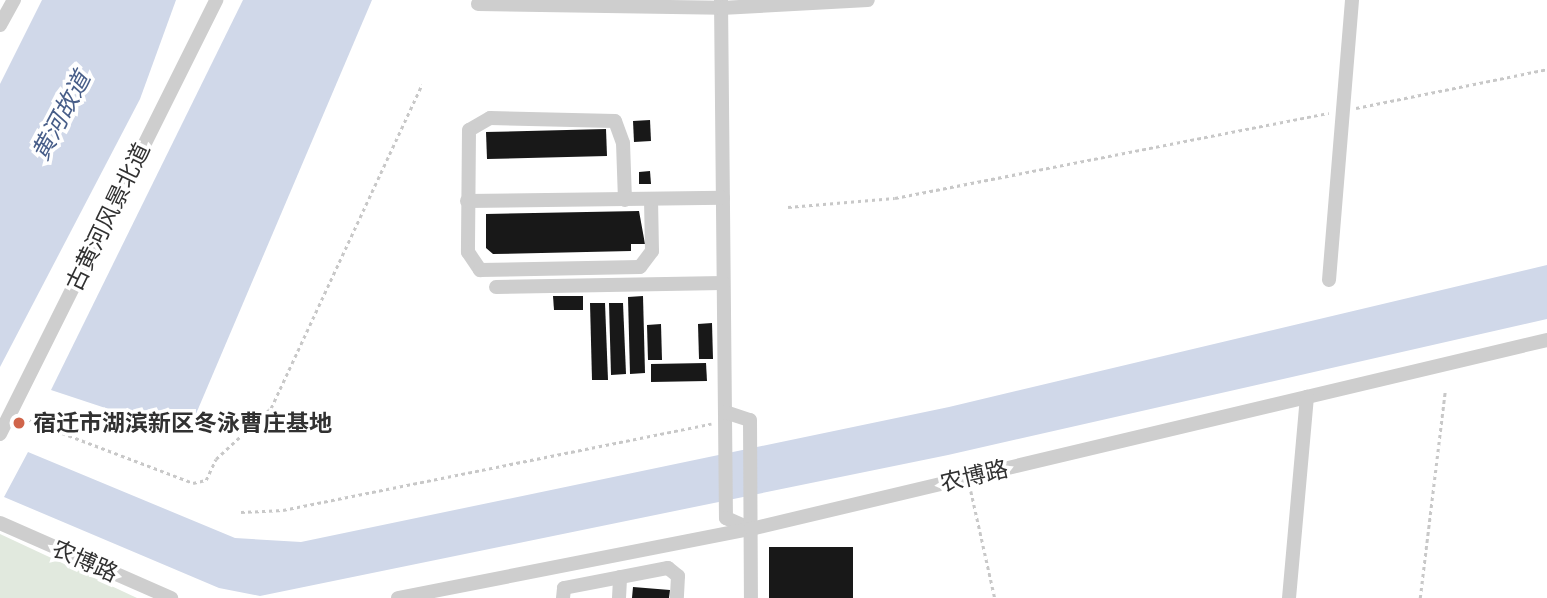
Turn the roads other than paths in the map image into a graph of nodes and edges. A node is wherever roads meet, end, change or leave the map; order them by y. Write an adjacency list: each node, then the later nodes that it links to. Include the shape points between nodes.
1 (14, 0): 7 (street)
2 (216, 0): 18 (street, 古黄河风景北道)
3 (868, 0): 6 (street)
4 (1352, 0): 12 (street)
5 (478, 4): 6 (street)
6 (721, 4): 8 (street)
7 (0, 25)
8 (723, 198): 9 (street); 13 (street)
9 (652, 199): 10 (street); 11 (street, via 652,251 640,267 487,271 470,259)
10 (625, 200): 11 (street); 11 (street, via 620,126 597,116 475,122 467,139)
11 (467, 201)
12 (1329, 280)
13 (723, 283): 14 (street); 17 (street)
14 (496, 287)
15 (1547, 340): 16 (street, 农博路)
16 (1307, 397): 20 (street, 农博路); 28 (street)
17 (725, 417): 20 (street, via 726,518); 20 (street, via 750,420)
18 (0, 434)
19 (0, 523): 22 (street, 农博路)
20 (751, 529): 23 (street, 农博路); 27 (street)
21 (620, 577): 24 (street, via 564,588); 25 (street); 26 (street, via 674,569)
22 (171, 598)
23 (398, 598)
24 (563, 598)
25 (619, 598)
26 (677, 598)
27 (751, 598)
28 (1289, 598)

